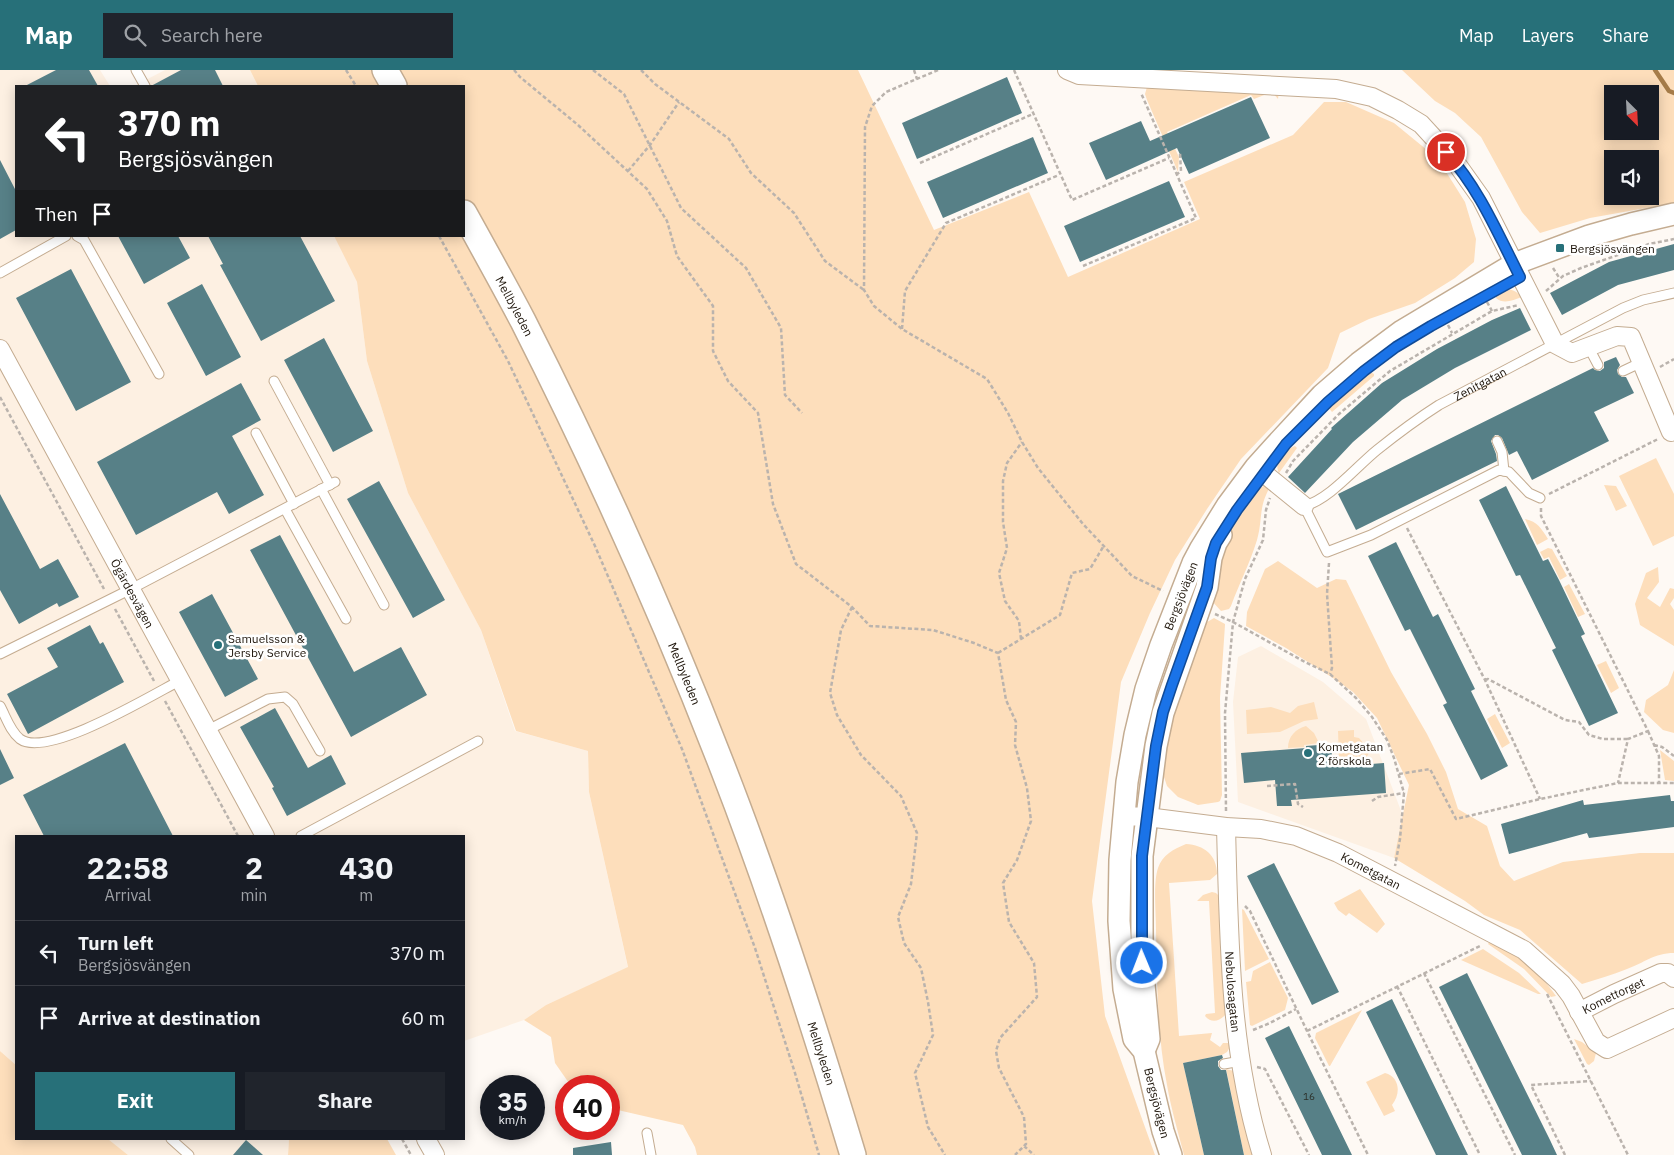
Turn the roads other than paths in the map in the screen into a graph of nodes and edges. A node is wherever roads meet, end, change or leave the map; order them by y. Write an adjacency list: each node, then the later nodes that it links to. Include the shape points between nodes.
1 (136, 70): 4 (lane)
2 (385, 70): 5 (main road)
3 (1067, 70): 11 (street, via 1079,75 1336,89 1372,97 1421,124 1468,179)
4 (144, 85)
5 (393, 85)
6 (1674, 214): 11 (street, Bergsjövägen, via 1589,236)
7 (465, 215): 56 (main road, Mellbyleden, via 522,319 575,428 629,542 700,710 778,919)
8 (1674, 222): 11 (street, Bergsjövägen)
9 (64, 237): 12 (lane)
10 (79, 237): 20 (lane, via 84,240)
11 (1517, 270): 14 (street); 25 (street, Bergsjövägen, via 1402,331 1377,348 1322,395)
12 (0, 273)
13 (1674, 293): 14 (lane, Zenitgatan, via 1623,308)
14 (1555, 344): 15 (street, via 1572,354); 30 (lane, Zenitgatan, via 1420,417 1314,504)
15 (1589, 348): 17 (street, via 1617,336 1631,337); 18 (lane)
16 (0, 349): 32 (street, Ögärdesvägen)
17 (1642, 362): 19 (lane); 23 (street)
18 (1598, 365)
19 (1623, 371)
20 (158, 374)
21 (274, 381): 27 (lane)
22 (256, 432): 29 (lane)
23 (1671, 432)
24 (1497, 441): 26 (lane)
25 (1260, 470): 30 (street); 41 (street, Bergsjövägen, via 1227,506 1193,563 1146,689 1135,735); 42 (street, Bergsjövägen, via 1216,543 1211,558 1207,587 1163,712)
26 (1504, 471): 28 (lane); 30 (lane, via 1499,470 1370,535 1327,552)
27 (329, 486): 29 (lane); 33 (lane)
28 (1540, 498)
29 (294, 504): 31 (lane)
30 (1304, 506)
31 (284, 509): 32 (lane); 34 (lane)
32 (131, 589): 35 (lane); 36 (street, Ögärdesvägen)
33 (384, 605)
34 (346, 619)
35 (0, 654)
36 (181, 680): 37 (lane, via 85,730 49,742 33,744 21,739); 38 (street, Ögärdesvägen)
37 (0, 706)
38 (206, 731): 40 (lane, via 268,699 285,697 293,704); 44 (street, Ögärdesvägen)
39 (478, 741): 45 (lane)
40 (320, 751)
41 (1124, 816): 42 (street, Kometgatan); 49 (street, Bergsjövägen, via 1119,921 1124,989 1134,1039)
42 (1147, 817): 43 (street, Kometgatan); 49 (street, Bergsjövägen, via 1141,892 1148,1039)
43 (1226, 827): 47 (street, Kometgatan, via 1296,836 1338,853 1493,933 1524,950 1546,968 1562,984); 58 (street, Nebulosagatan, via 1236,1065)
44 (263, 835)
45 (303, 835)
46 (1674, 978): 47 (street, Komettorget, via 1668,973 1661,973)
47 (1579, 1012): 48 (street, Komettorget, via 1596,1042 1607,1049)
48 (1674, 1018)
49 (1144, 1051): 57 (street, Bergsjövägen)
50 (646, 1133): 55 (lane)
51 (172, 1140): 53 (lane)
52 (427, 1140): 54 (street)
53 (189, 1155)
54 (435, 1155)
55 (651, 1155)
56 (853, 1155)
57 (1171, 1155)
58 (1262, 1155)

